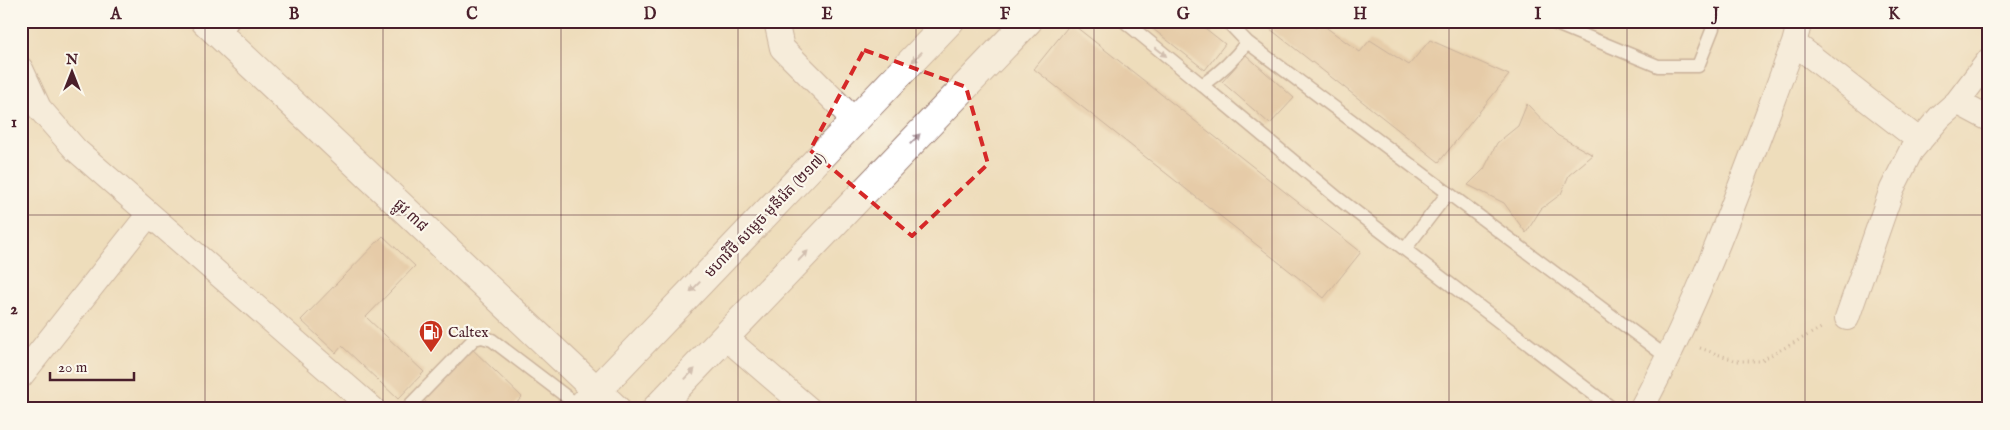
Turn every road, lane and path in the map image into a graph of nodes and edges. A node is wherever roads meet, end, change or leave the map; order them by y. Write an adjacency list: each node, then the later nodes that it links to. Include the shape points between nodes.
1 (776, 21): 16 (street, via 782,48)
2 (950, 21): 16 (main road, មហាវិថី សម្តេច មុនីរ៉េត (២១៧), one-way to 16)
3 (1028, 21): 22 (main road, one-way to 3)
4 (1124, 21): 13 (lane, one-way to 13)
5 (1227, 21): 10 (lane)
6 (1549, 21): 7 (lane, via 1658,66 1698,66 1713,28)
7 (1712, 21)
8 (220, 27): 25 (main road, ផ្លូវ ៣៨)
9 (1797, 32): 17 (street); 23 (street, via 1701,284)
10 (1247, 42): 13 (lane, via 1222,72); 18 (lane)
11 (1989, 60): 14 (street)
12 (21, 68): 19 (street, via 39,108 76,150)
13 (1202, 84): 20 (lane)
14 (1957, 102): 15 (street); 17 (street)
15 (1989, 119)
16 (855, 121): 25 (main road, មហាវិថី សម្តេច មុនីរ៉េត (២១៧), one-way to 25)
17 (1920, 141): 21 (street, via 1911,151 1892,189)
18 (1448, 193): 20 (lane); 23 (lane)
19 (149, 214): 24 (street); 26 (street)
20 (1404, 249): 31 (lane)
21 (1848, 318): 23 (path, via 1822,327 1760,361 1737,361)
22 (726, 337): 29 (main road, one-way to 22); 30 (street)
23 (1672, 348): 32 (street)
24 (23, 370)
25 (585, 402): 27 (lane, via 492,340 482,337 474,339); 28 (main road, ផ្លូវ ៣៨)
26 (373, 409)
27 (409, 409)
28 (616, 409)
29 (656, 409)
30 (809, 409)
31 (1613, 409)
32 (1641, 409)

